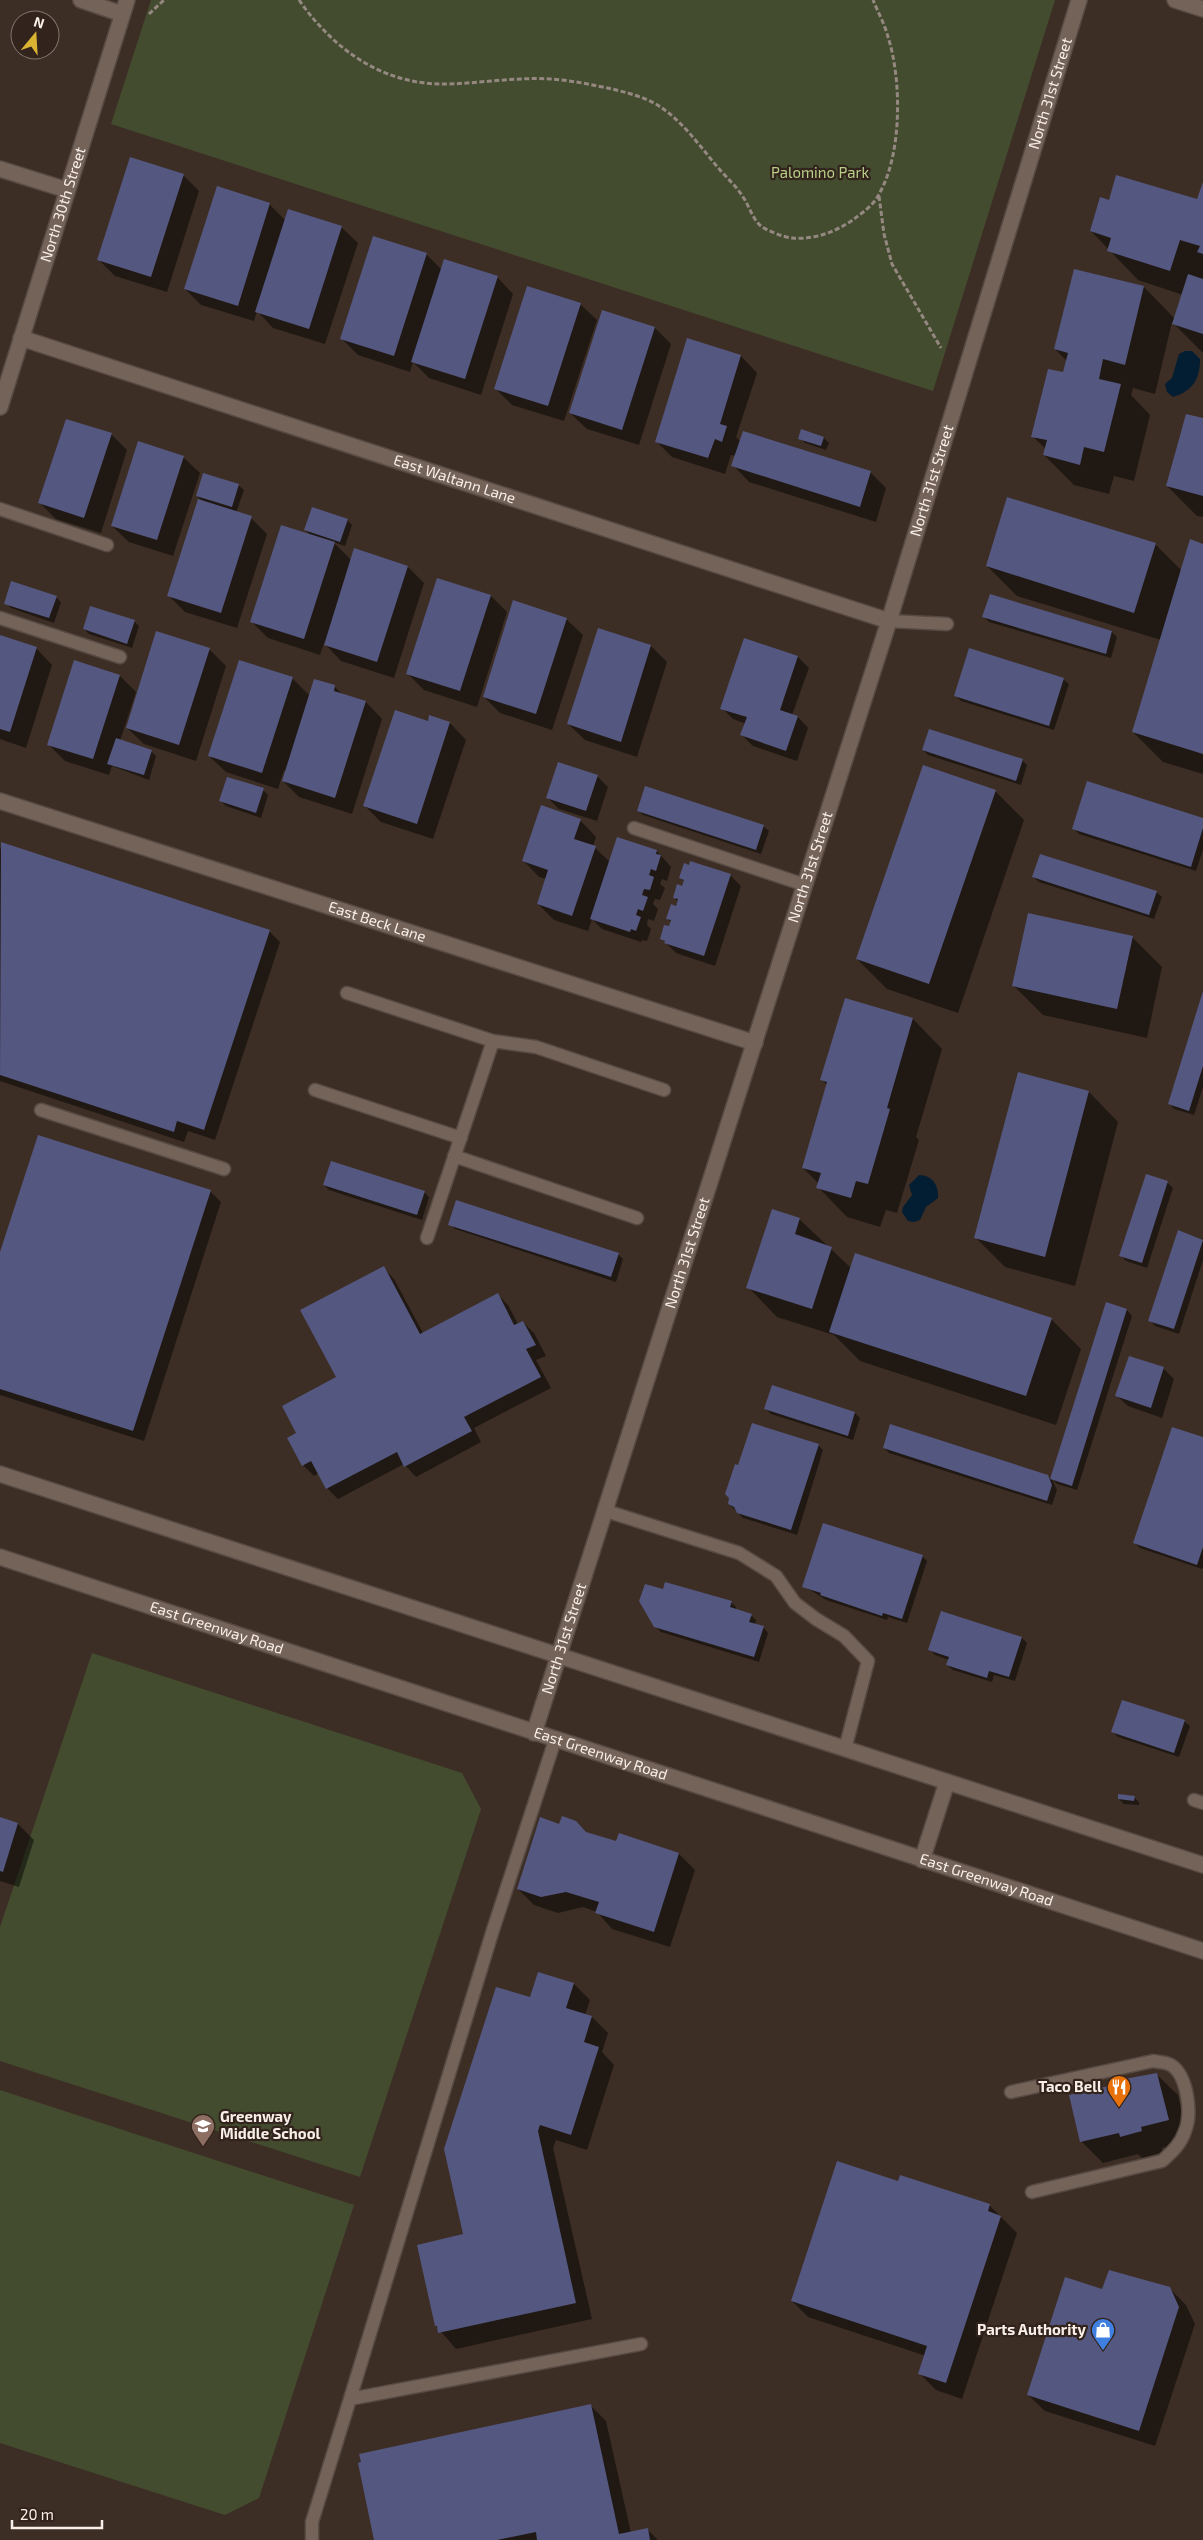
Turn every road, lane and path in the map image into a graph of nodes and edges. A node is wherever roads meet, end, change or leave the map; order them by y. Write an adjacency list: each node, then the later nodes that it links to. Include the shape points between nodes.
1 (81, 0): 7 (street)
2 (164, 0): 9 (path)
3 (299, 0): 12 (path, via 336,43 363,63 397,78 448,84 552,79 611,89 645,99 681,124 743,197 752,216 763,227 789,238 814,238 844,226)
4 (873, 0): 12 (path, via 888,37 896,72 892,168)
5 (1079, 0): 19 (street, North 31st Street)
6 (1175, 0): 8 (street)
7 (124, 7): 11 (street, North 30th Street)
8 (1203, 9)
9 (149, 14)
10 (0, 169): 11 (street)
11 (67, 190): 13 (street, North 30th Street)
12 (879, 196): 14 (path, via 892,264)
13 (21, 338): 15 (street, North 30th Street); 19 (street, East Waltann Lane)
14 (941, 348)
15 (0, 407)
16 (0, 509): 17 (lane)
17 (107, 545)
18 (0, 618): 21 (lane)
19 (889, 621): 20 (lane); 24 (street, North 31st Street)
20 (947, 624)
21 (120, 658)
22 (0, 801): 27 (street, East Beck Lane)
23 (634, 828): 24 (lane)
24 (805, 885): 27 (street, North 31st Street)
25 (347, 993): 26 (lane)
26 (493, 1041): 29 (lane, via 536,1047); 31 (lane)
27 (755, 1042): 37 (street, North 31st Street)
28 (315, 1090): 31 (lane)
29 (664, 1090)
30 (41, 1110): 33 (lane)
31 (461, 1138): 32 (lane)
32 (454, 1156): 34 (lane); 35 (lane)
33 (224, 1169)
34 (637, 1218)
35 (427, 1238)
36 (0, 1474): 39 (street)
37 (606, 1511): 39 (street, North 31st Street); 42 (lane, via 739,1553 776,1576 795,1603 844,1636 868,1661)
38 (0, 1557): 40 (street, East Greenway Road)
39 (560, 1657): 40 (street, North 31st Street); 42 (street)
40 (534, 1733): 41 (street, East Greenway Road)
41 (555, 1740): 44 (street, East Greenway Road); 50 (lane, via 492,1933)
42 (845, 1749): 43 (street)
43 (947, 1782): 44 (street); 45 (street)
44 (922, 1860): 46 (street, East Greenway Road)
45 (1203, 1865)
46 (1203, 1951)
47 (1011, 2092): 48 (lane, via 1153,2061 1175,2068 1185,2088 1186,2130 1174,2151 1162,2161)
48 (1032, 2192)
49 (641, 2344): 50 (lane)
50 (350, 2399): 51 (lane, via 312,2522)
51 (312, 2540)

